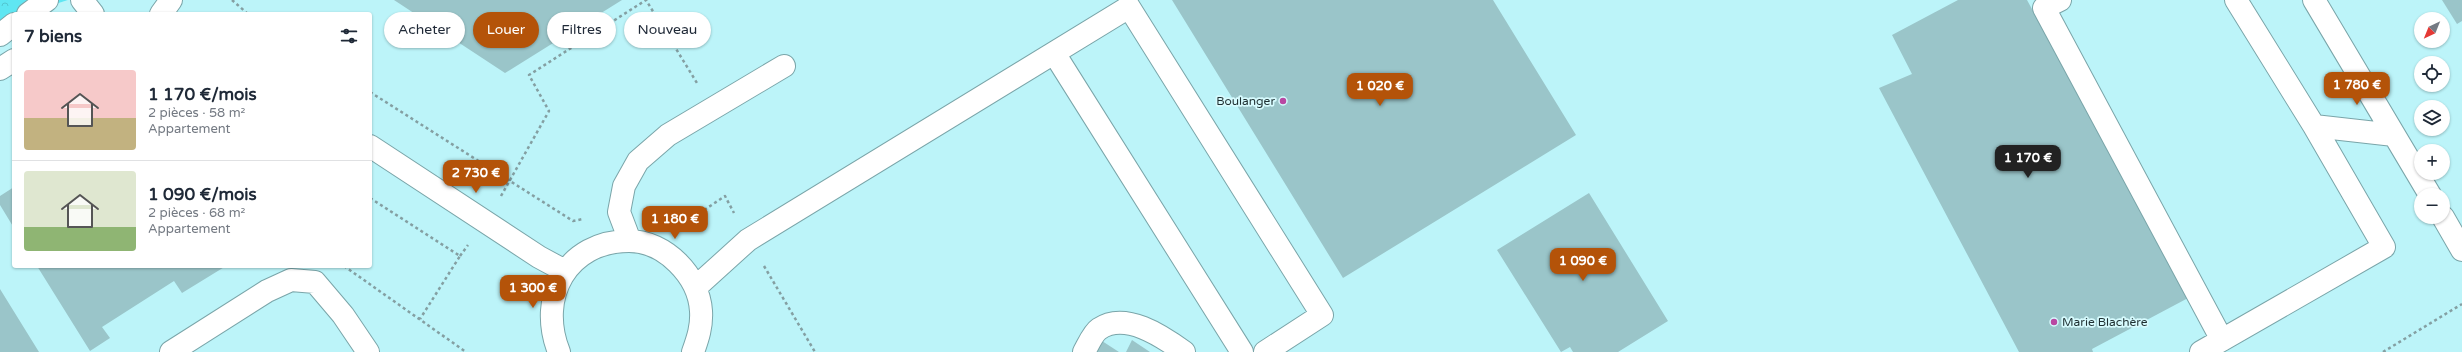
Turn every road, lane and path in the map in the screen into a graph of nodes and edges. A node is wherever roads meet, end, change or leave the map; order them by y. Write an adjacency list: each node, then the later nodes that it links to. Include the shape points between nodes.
1 (48, 0): 8 (street)
2 (82, 0): 9 (street)
3 (171, 0): 10 (street)
4 (232, 0): 11 (path)
5 (2236, 0): 19 (street)
6 (2314, 0): 20 (street)
7 (2054, 1): 34 (street, via 2044,8)
8 (31, 12)
9 (91, 12)
10 (162, 12)
11 (246, 12)
12 (12, 26): 13 (street)
13 (0, 35)
14 (1054, 53): 31 (street, via 748,240); 42 (street); 43 (street, via 1129,7 1322,315)
15 (12, 61): 17 (street)
16 (784, 66): 18 (street)
17 (0, 69)
18 (713, 108): 24 (path, via 646,0 529,75 549,112); 26 (street, via 668,135 638,161 624,186 619,212)
19 (2314, 126): 20 (street); 34 (street, via 2384,247)
20 (2394, 135): 22 (street)
21 (372, 147): 24 (street)
22 (2426, 188)
23 (372, 199): 28 (path)
24 (486, 220): 28 (path); 30 (street)
25 (2447, 224): 27 (street)
26 (630, 241): 30 (street, via 606,244 583,254); 31 (street, via 657,248 680,264)
27 (2462, 250)
28 (460, 256): 33 (path)
29 (347, 268): 33 (path)
30 (565, 271): 38 (street, via 555,290 550,312 552,335)
31 (696, 287): 39 (street, via 701,310 700,334)
32 (2462, 304): 45 (path)
33 (420, 319): 37 (path)
34 (2222, 340): 44 (street)
35 (171, 352): 36 (street, via 267,291 291,280 315,282 343,315)
36 (368, 352)
37 (466, 352)
38 (559, 352)
39 (693, 352)
40 (1084, 352): 41 (street, via 1098,330 1113,322 1134,324)
41 (1184, 352)
42 (1242, 352)
43 (1266, 352)
44 (2201, 352)
45 (2383, 352)

